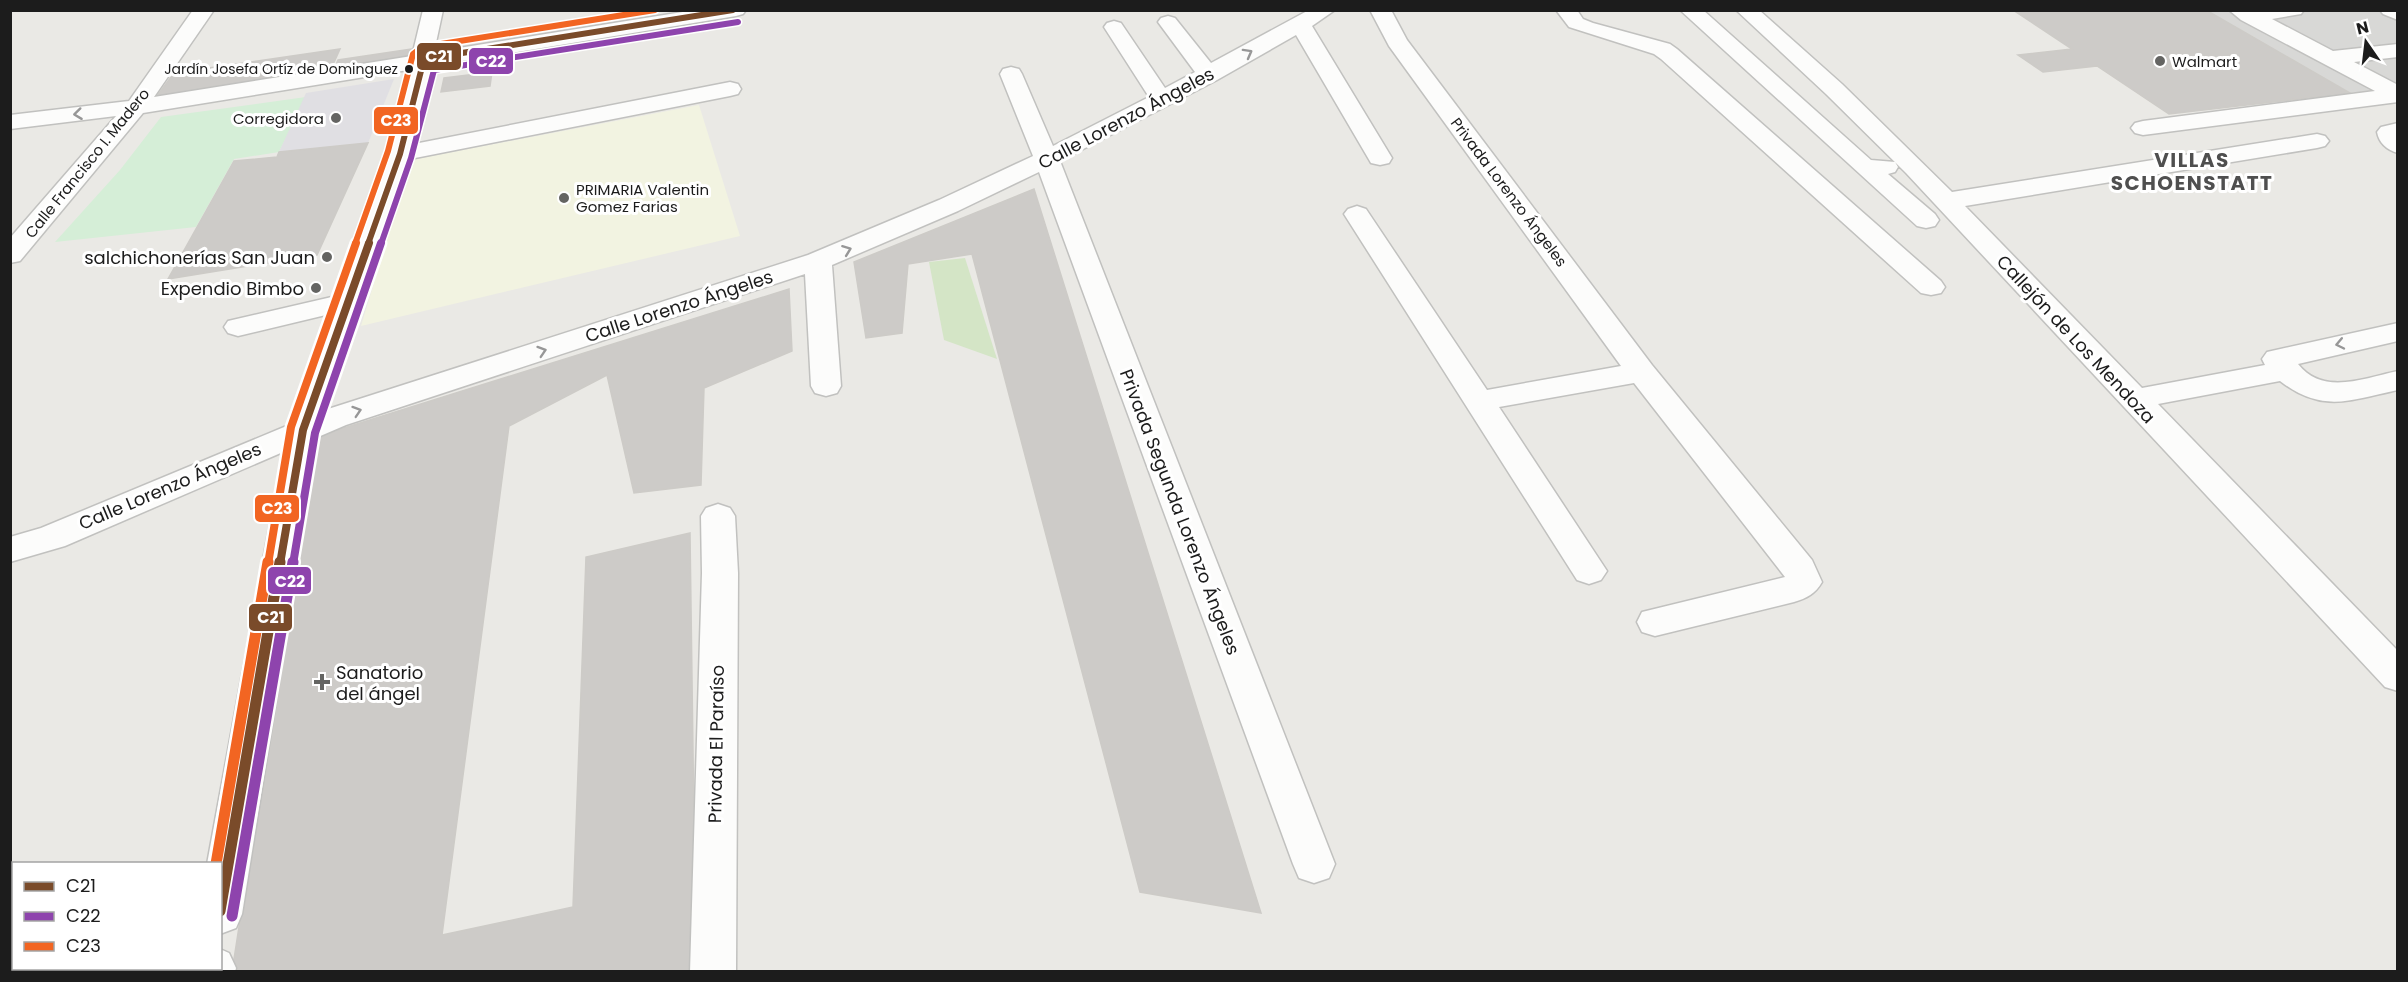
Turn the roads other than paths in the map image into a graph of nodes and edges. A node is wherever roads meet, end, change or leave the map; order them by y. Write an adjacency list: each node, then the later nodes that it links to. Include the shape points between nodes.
1 (204, 10): 24 (street, Calle Francisco I. Madero)
2 (433, 10): 18 (street)
3 (736, 10): 18 (street)
4 (1325, 10): 14 (street, Calle Lorenzo Ángeles)
5 (1380, 10): 44 (street, Privada Lorenzo Ángeles, via 1397,41)
6 (1566, 10): 39 (street, via 1576,23 1669,54)
7 (1690, 10): 33 (street)
8 (1746, 10): 34 (street, Callejón de Los Mendoza)
9 (2294, 10): 11 (street)
10 (2390, 10): 12 (street)
11 (2244, 13): 17 (street)
12 (2397, 14)
13 (1168, 22): 20 (street)
14 (1300, 24): 20 (street, Calle Lorenzo Ángeles, one-way to 14); 31 (street)
15 (1114, 27): 23 (street)
16 (2397, 50): 17 (street)
17 (2330, 58): 22 (street)
18 (424, 59): 24 (street); 30 (street)
19 (1011, 74): 32 (street, Privada Segunda Lorenzo Ángeles)
20 (1209, 75): 23 (street, Calle Lorenzo Ángeles)
21 (730, 89): 30 (street)
22 (2397, 94): 26 (street)
23 (1162, 100): 32 (street, Calle Lorenzo Ángeles)
24 (136, 107): 25 (street, one-way to 25); 37 (street, Calle Francisco I. Madero)
25 (10, 122)
26 (2143, 129)
27 (2397, 130): 29 (street, via 2389,132)
28 (2317, 141): 35 (street)
29 (2397, 146)
30 (400, 154): 40 (street)
31 (1380, 158)
32 (1047, 160): 38 (street, Calle Lorenzo Ángeles, one-way to 32, via 897,230); 55 (street, Privada Segunda Lorenzo Ángeles)
33 (1865, 167): 34 (street); 35 (street)
34 (1915, 168): 35 (street, Callejón de Los Mendoza)
35 (1936, 211): 47 (street, Callejón de Los Mendoza)
36 (1357, 214): 48 (street)
37 (10, 255)
38 (818, 261): 46 (street); 49 (street, Calle Lorenzo Ángeles, one-way to 38)
39 (1931, 287)
40 (349, 301): 41 (street); 49 (street)
41 (238, 327)
42 (2397, 332): 43 (street, one-way to 43, via 2277,359)
43 (2287, 370): 45 (street, via 2313,389 2334,394); 47 (street)
44 (1641, 372): 48 (street); 53 (street, Privada Lorenzo Ángeles, via 1800,569 1804,582 1794,589)
45 (2397, 380)
46 (826, 386)
47 (2133, 399): 54 (street, Callejón de Los Mendoza)
48 (1479, 401): 52 (street)
49 (303, 430): 51 (street, Calle Lorenzo Ángeles, via 53,537); 56 (street)
50 (718, 516): 57 (street, Privada El Paraíso)
51 (10, 550)
52 (1588, 571)
53 (1655, 622)
54 (2397, 676)
55 (1314, 864)
56 (222, 899)
57 (712, 972)

